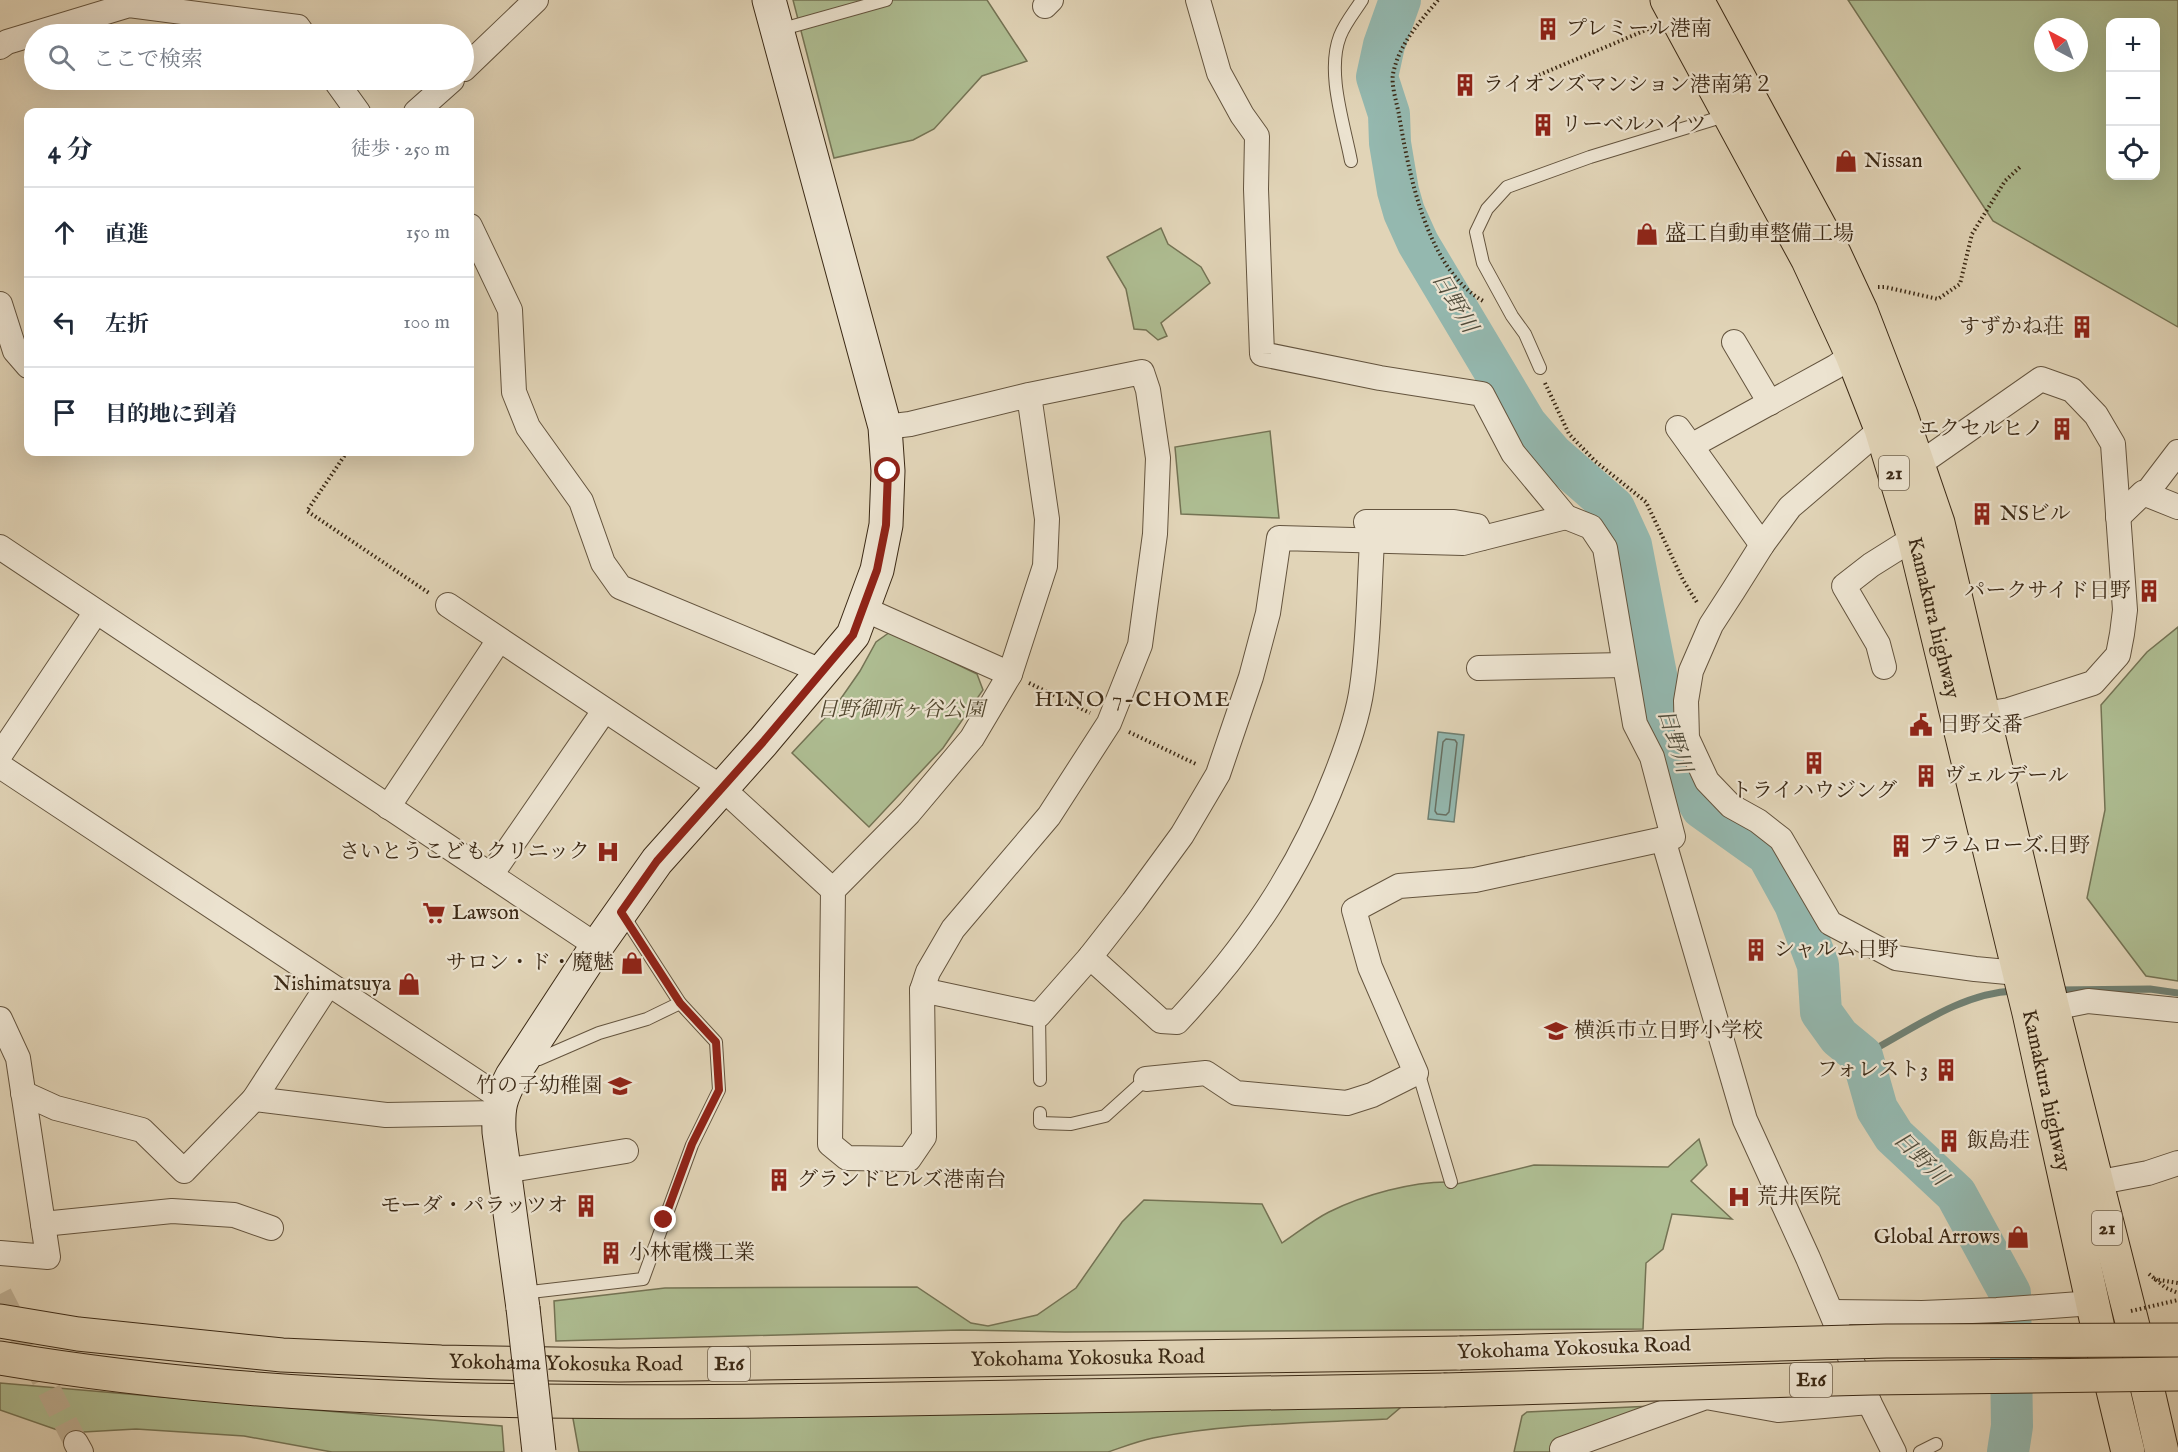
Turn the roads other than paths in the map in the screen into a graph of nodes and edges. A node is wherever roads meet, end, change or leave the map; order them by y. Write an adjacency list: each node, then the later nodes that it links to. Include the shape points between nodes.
1 (536, 0): 12 (street)
2 (886, 0): 7 (lane)
3 (1198, 0): 33 (street, via 1219,73 1257,136 1262,354 1482,394 1513,453)
4 (1362, 0): 18 (lane, via 1340,36 1334,76)
5 (1697, 0): 30 (main road, Kamakura highway / 21, via 1834,253 1861,311)
6 (1661, 13): 17 (main road, Kamakura highway / 21)
7 (774, 15): 27 (street)
8 (74, 24): 9 (street, via 129,4)
9 (293, 24)
10 (24, 42): 11 (street)
11 (2, 50)
12 (474, 59)
13 (342, 90): 15 (street)
14 (441, 90): 16 (street)
15 (355, 108)
16 (420, 108)
17 (1729, 115): 22 (main road, Kamakura highway / 21, via 1808,260); 24 (lane, via 1507,187 1487,209 1476,232 1483,263 1525,334)
18 (1351, 161)
19 (474, 234): 46 (street, via 510,310 514,392 528,427 581,501 603,563 620,587)
20 (0, 304): 23 (street, via 15,351)
21 (1734, 342): 26 (street)
22 (1852, 355): 26 (street); 28 (main road, Kamakura highway / 21)
23 (24, 361)
24 (1540, 368)
25 (1029, 394): 27 (street); 47 (street, via 1047,519 1045,566); 63 (street, via 1142,372 1158,458 1155,534 1140,645 1109,723 1049,816 953,929)
26 (1770, 403): 37 (street, via 1685,437)
27 (885, 427): 40 (street, via 886,525)
28 (1881, 429): 36 (main road, Kamakura highway / 21); 37 (street, via 1790,507)
29 (2178, 452): 31 (street)
30 (1918, 465): 34 (street, via 2041,379 2072,390 2096,415 2113,444); 49 (main road, Kamakura highway / 21, via 1938,523)
31 (2146, 494): 32 (street); 34 (street)
32 (2178, 507)
33 (1566, 517): 35 (street, via 1463,543); 43 (street, via 1591,527 1605,548)
34 (2118, 517): 49 (street, via 2126,610 2118,655 2093,683)
35 (1369, 532): 61 (street, via 1279,538 1268,613 1218,774 1182,835); 61 (street, via 1362,688 1347,747 1324,807 1293,870 1248,938 1177,1022 1161,1021)
36 (1914, 538): 44 (street, via 1844,586 1878,644); 64 (main road, Kamakura highway / 21)
37 (1762, 545): 50 (street, via 1711,625 1690,671)
38 (0, 547): 41 (street)
39 (448, 605): 42 (street)
40 (864, 609): 46 (street, via 853,635); 47 (street)
41 (96, 612): 51 (street); 55 (street)
42 (499, 640): 48 (street); 55 (street)
43 (1624, 665): 45 (street); 52 (street, via 1635,724)
44 (1884, 667)
45 (1479, 668)
46 (824, 672): 54 (street)
47 (1010, 674): 58 (street, via 972,738 909,813)
48 (604, 711): 54 (street); 57 (street)
49 (1985, 714): 64 (main road, Kamakura highway / 21)
50 (1687, 738): 52 (street); 64 (street, via 1707,781 1731,806 1758,820 1781,839 1830,922 1896,958 1975,969)
51 (0, 755)
52 (1652, 757): 56 (street, via 1672,837)
53 (0, 766): 62 (street)
54 (722, 789): 58 (street); 59 (street, via 657,861)
55 (388, 807): 57 (street)
56 (1663, 839): 70 (street, via 1475,880 1399,886 1354,910 1370,967); 86 (street, via 1745,1120)
57 (491, 876): 60 (street)
58 (833, 890): 63 (street, via 830,1144 847,1158 909,1159 924,1137)
59 (621, 912): 60 (street); 65 (lane)
60 (597, 946): 69 (street)
61 (1090, 957): 67 (street)
62 (328, 985): 74 (street); 75 (street)
63 (922, 990): 67 (street)
64 (2035, 995): 66 (street); 81 (main road, Kamakura highway / 21); 87 (main road, Kamakura highway / 21)
65 (680, 1003): 69 (lane, via 539,1059); 85 (lane, via 716,1042 719,1090 692,1144 643,1279)
66 (2178, 1010)
67 (1039, 1015): 72 (lane)
68 (0, 1019): 73 (street, via 18,1058)
69 (527, 1052): 75 (street)
70 (1416, 1073): 71 (street, via 1347,1103 1236,1093 1206,1073); 80 (lane)
71 (1146, 1079): 76 (lane, via 1105,1116 1071,1124 1040,1123)
72 (1040, 1080)
73 (14, 1081): 74 (street, via 56,1108 142,1130 184,1171); 82 (street)
74 (254, 1098): 75 (street, via 386,1115)
75 (500, 1106): 79 (street)
76 (1040, 1113)
77 (626, 1151): 79 (street)
78 (2178, 1163): 81 (street)
79 (504, 1171): 85 (street)
80 (1451, 1182)
81 (2095, 1183): 89 (main road, Kamakura highway / 21)
82 (43, 1224): 83 (street, via 172,1211 234,1215); 84 (street, via 48,1257)
83 (271, 1228)
84 (0, 1253)
85 (522, 1301): 99 (street, bridge)
86 (1832, 1312): 87 (street, via 1922,1313 2036,1307); 96 (street)
87 (2096, 1316): 89 (main road); 95 (main road, Kamakura highway / 21)
88 (0, 1321): 91 (main road, Yokohama Yokosuka Road / E16, bridge, via 78,1334 282,1355 618,1365 1460,1353 1886,1341)
89 (2133, 1326): 90 (main road); 94 (main road, Kamakura highway / 21)
90 (2178, 1326)
91 (2178, 1340)
92 (0, 1358): 93 (main road, Yokohama Yokosuka Road / E16, bridge, via 181,1382 335,1394 570,1402 1444,1390)
93 (2178, 1374)
94 (2162, 1388): 95 (main road); 103 (main road, Kamakura highway / 21)
95 (2113, 1391): 102 (main road, Kamakura highway / 21)
96 (1869, 1402): 98 (street, via 1778,1410 1706,1397); 100 (street)
97 (1936, 1444): 101 (lane)
98 (1562, 1449)
99 (539, 1452)
100 (1894, 1452)
101 (1920, 1452)
102 (2128, 1452)
103 (2162, 1452)

